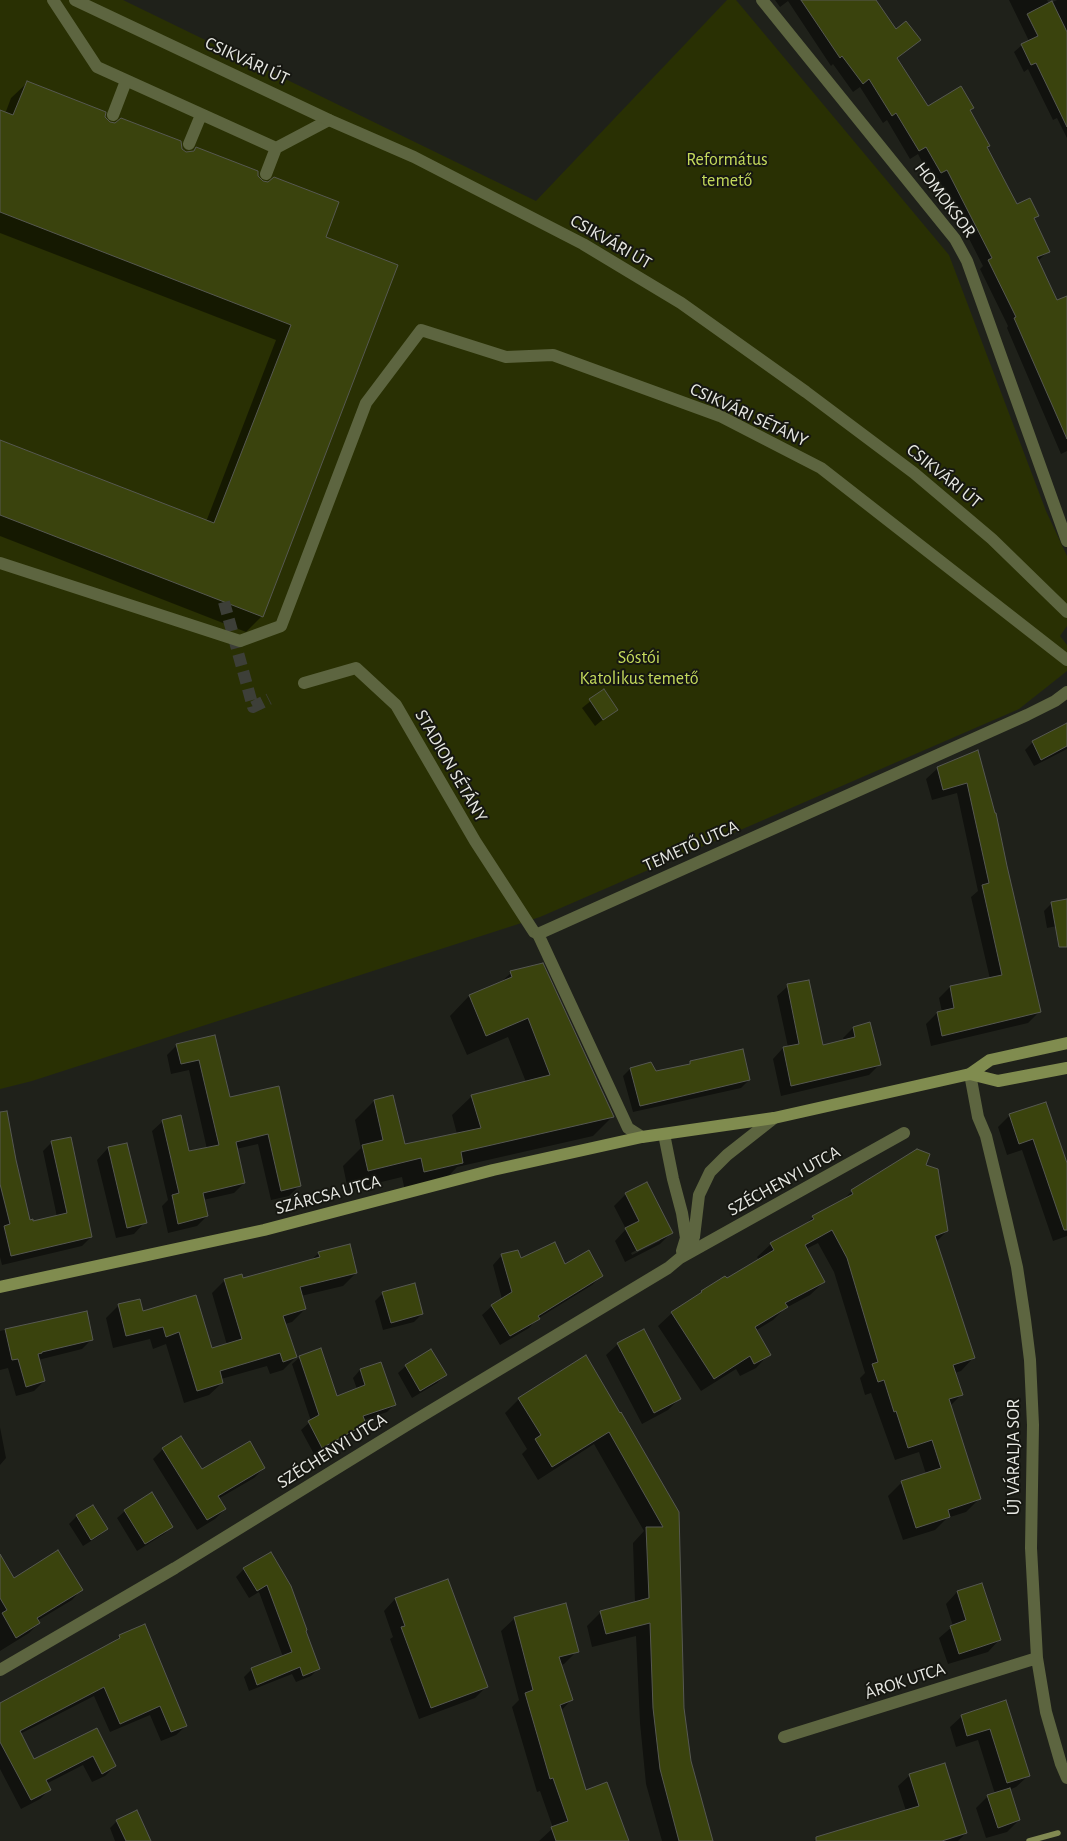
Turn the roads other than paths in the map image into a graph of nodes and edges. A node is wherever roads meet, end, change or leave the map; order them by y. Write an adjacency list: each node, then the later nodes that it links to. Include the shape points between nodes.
1 (54, 0): 4 (street, via 96,67)
2 (75, 0): 7 (street, CSIKVÁRI ÚT)
3 (762, 0): 11 (street, HOMOKSOR, via 955,239 967,261)
4 (126, 81): 5 (street); 6 (street)
5 (113, 115)
6 (201, 115): 8 (street); 9 (street)
7 (330, 120): 9 (street); 13 (street, CSIKVÁRI ÚT, via 414,157 583,244 681,303 914,473 992,539)
8 (189, 144)
9 (276, 148): 10 (street)
10 (266, 174)
11 (1067, 541)
12 (0, 563): 14 (street, CSIKVÁRI SÉTÁNY, via 240,641 281,626 366,403 421,330 506,357 553,355 720,416 821,468)
13 (1067, 612)
14 (1067, 660)
15 (304, 683): 17 (street, STADION SÉTÁNY, via 356,668 396,705 475,842)
16 (1067, 692): 17 (street, TEMETŐ UTCA, via 1055,701)
17 (538, 934): 24 (street, via 628,1128)
18 (1067, 1043): 20 (main road, SZÉCHENYI UTCA, via 990,1060)
19 (1067, 1068): 20 (main road, SZÉCHENYI UTCA, via 998,1080)
20 (970, 1074): 21 (main road, SZÉCHENYI UTCA); 27 (street, ÚJ VÁRALJA SOR, via 984,1114 986,1136 1017,1267 1030,1360 1033,1425 1031,1548)
21 (774, 1118): 23 (main road, SZÉCHENYI UTCA); 25 (street, SZÉCHENYI UTCA, via 710,1172 699,1194 694,1237)
22 (904, 1133): 25 (street, SZÉCHENYI UTCA)
23 (664, 1134): 24 (main road, SZÁRCSA UTCA); 25 (street, via 686,1238)
24 (642, 1137): 26 (main road, SZÁRCSA UTCA, via 493,1170 264,1230)
25 (680, 1258): 28 (street, SZÉCHENYI UTCA, via 175,1568)
26 (0, 1287)
27 (1037, 1658): 29 (street, ÁROK UTCA); 30 (street, ÚJ VÁRALJA SOR, via 1046,1712)
28 (0, 1670)
29 (784, 1738)
30 (1067, 1778)

